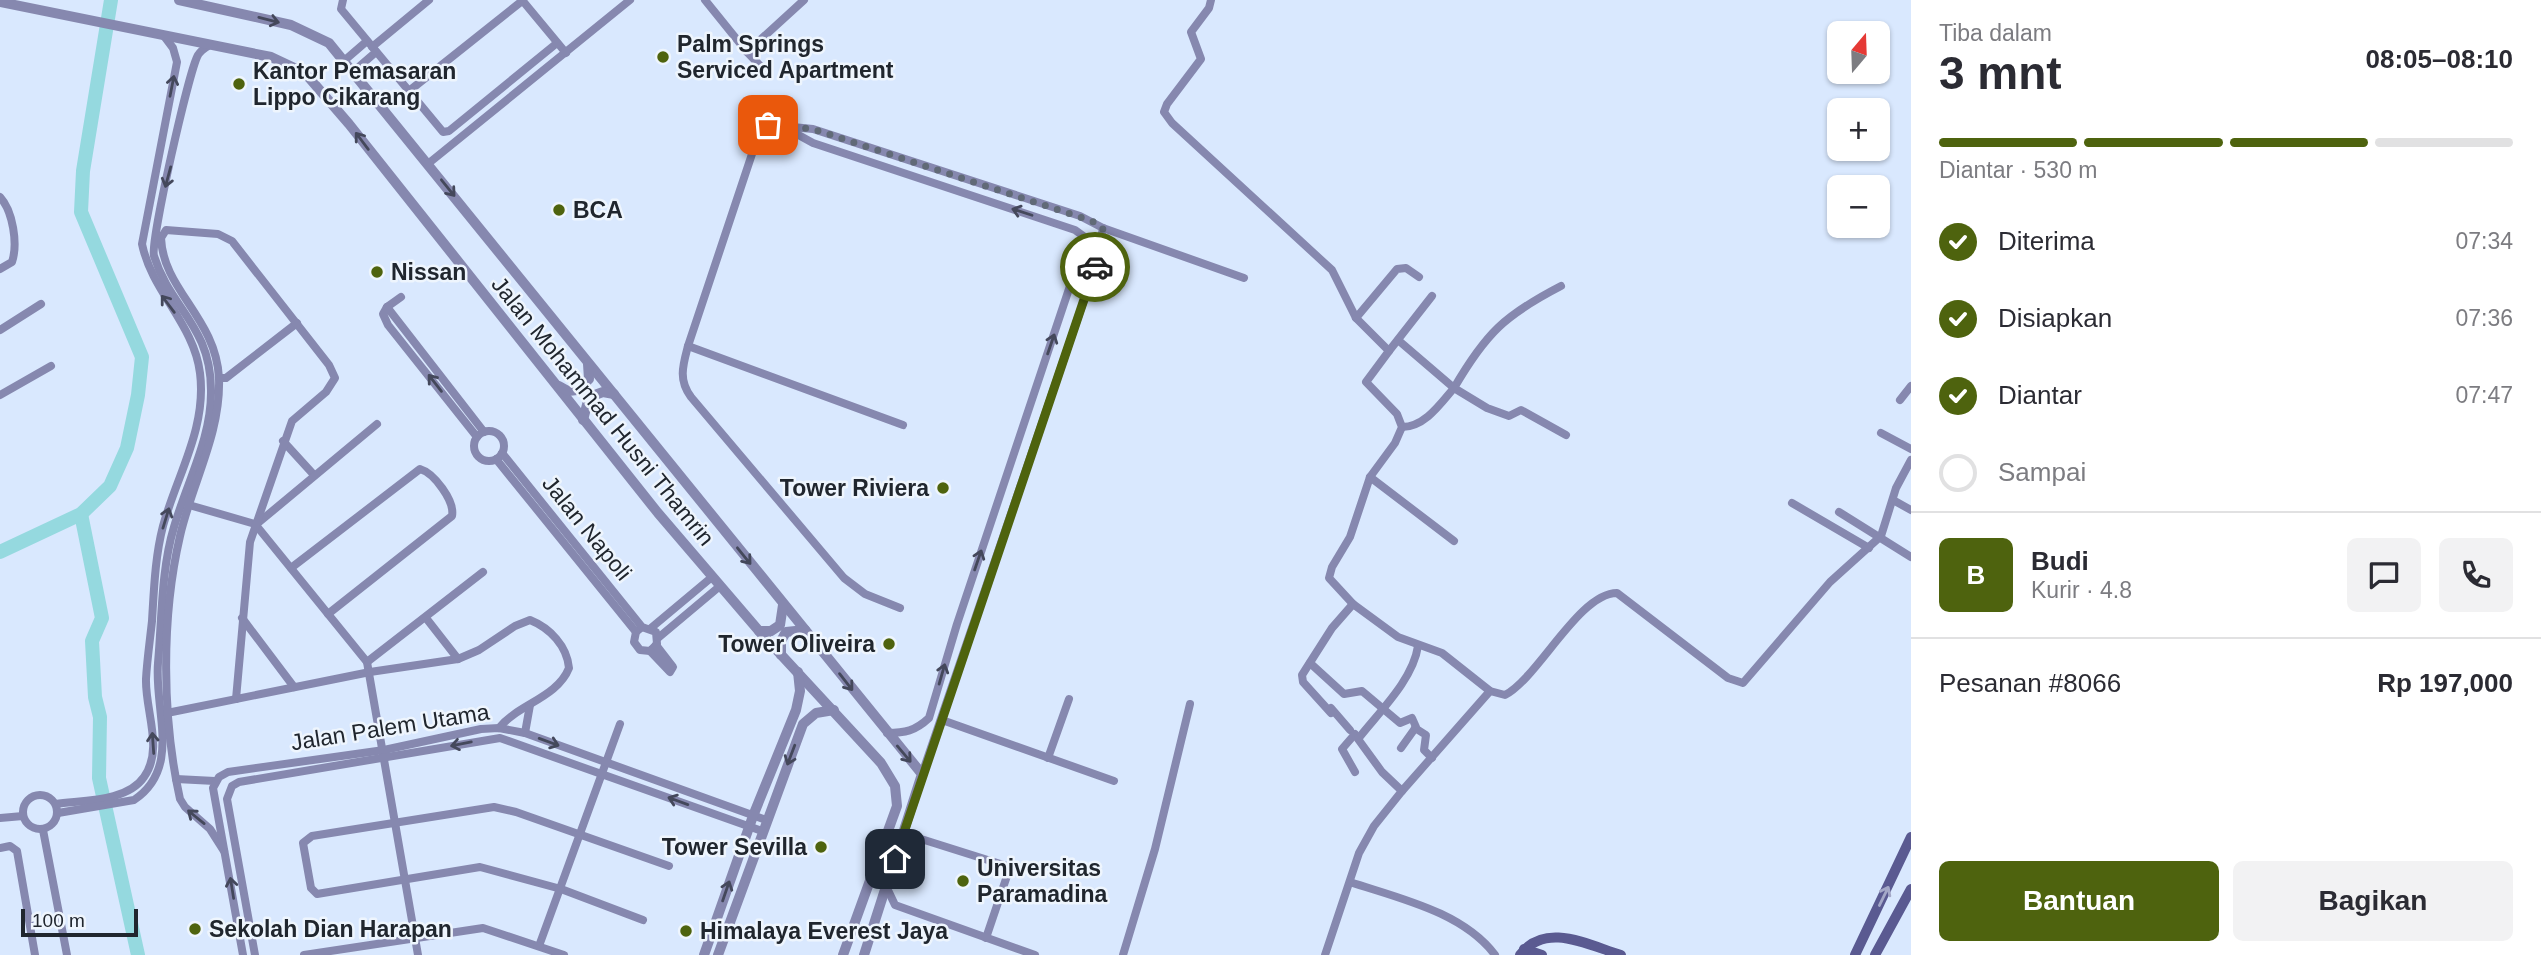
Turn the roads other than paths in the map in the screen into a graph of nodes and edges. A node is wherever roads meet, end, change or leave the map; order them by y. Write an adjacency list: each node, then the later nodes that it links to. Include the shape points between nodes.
1 (179, 0): 16 (street, Jalan Mohammad Husni Thamrin, one-way to 16, via 310,31)
2 (343, 0): 13 (street, via 341,9)
3 (429, 0): 13 (street)
4 (522, 0): 11 (street); 21 (street)
5 (631, 0): 15 (street)
6 (705, 0): 14 (street)
7 (804, 0): 14 (street)
8 (1211, 0): 33 (street, via 1191,32 1201,52 1200,62 1167,104 1165,114 1332,270)
9 (0, 2): 10 (street, Jalan Mohammad Husni Thamrin)
10 (164, 36): 12 (street, Jalan Mohammad Husni Thamrin); 17 (street)
11 (557, 43): 15 (street); 21 (street, via 446,132)
12 (210, 45): 20 (street, via 197,57); 42 (street, Jalan Mohammad Husni Thamrin, one-way to 12, via 305,73 271,57)
13 (372, 47): 16 (street); 18 (street); 21 (street)
14 (747, 51): 19 (street)
15 (566, 53): 23 (street)
16 (345, 60): 18 (street, Jalan Mohammad Husni Thamrin)
17 (177, 62): 20 (street, via 183,61 189,68); 124 (street, one-way to 17, via 138,786 152,765 146,679 158,552 201,409 196,352 163,297 142,244)
18 (354, 71): 23 (street, Jalan Mohammad Husni Thamrin)
19 (768, 74)
20 (186, 91): 124 (street, one-way to 124, via 152,244 171,292 205,349 211,410 169,544 156,680 163,740 161,769 145,793 120,804)
21 (409, 91)
22 (782, 125): 25 (street, via 813,129 1080,216); 37 (street, via 765,126 755,137); 59 (street, one-way to 22, via 1085,236 813,142)
23 (429, 163): 39 (street, Jalan Mohammad Husni Thamrin, one-way to 39)
24 (0, 197): 26 (street, via 11,220 14,247 12,262)
25 (1103, 228): 28 (street); 61 (street, via 1096,265)
26 (0, 270)
27 (1419, 277): 33 (street, via 1406,268 1397,269)
28 (1244, 278)
29 (1561, 286): 44 (street, via 1504,320 1472,357)
30 (1432, 296): 36 (street)
31 (401, 297): 53 (street, Jalan Napoli, via 383,314 388,325)
32 (41, 304): 35 (street)
33 (1356, 318): 38 (street)
34 (297, 323): 41 (street, via 226,378); 41 (street, via 232,241 218,234 163,232 163,253 177,287 203,322); 55 (street, via 335,378 326,392 292,421)
35 (0, 330)
36 (1398, 340): 38 (street); 44 (street)
37 (688, 346): 50 (street); 81 (street, via 681,374 691,397 844,578 865,594)
38 (1389, 351): 51 (street, via 1366,382 1397,414)
39 (587, 360): 42 (street, via 589,380 584,386 568,391); 45 (street, Jalan Mohammad Husni Thamrin)
40 (51, 366): 46 (street)
41 (219, 378): 65 (street, via 215,428)
42 (557, 386): 48 (street, Jalan Mohammad Husni Thamrin)
43 (1911, 386): 47 (street)
44 (1454, 388): 51 (street, via 1423,419); 54 (street, via 1510,416 1521,410)
45 (614, 394): 48 (street, via 589,397); 80 (street, Jalan Mohammad Husni Thamrin, one-way to 80)
46 (0, 395)
47 (1900, 400)
48 (583, 420): 77 (street, Jalan Mohammad Husni Thamrin)
49 (377, 424): 60 (street)
50 (903, 425)
51 (1402, 426): 62 (street)
52 (1881, 433): 56 (street)
53 (480, 434): 57 (street, Jalan Napoli, via 499,435 503,443); 57 (street, Jalan Napoli, via 474,446 479,456 487,460)
54 (1566, 435)
55 (283, 441): 60 (street); 68 (street)
56 (1911, 449)
57 (499, 456): 85 (street, Jalan Napoli)
58 (1911, 460): 63 (street)
59 (1009, 470): 61 (street); 110 (street, one-way to 59, via 905,733 929,719)
60 (314, 475): 68 (street)
61 (1024, 476): 105 (street)
62 (1370, 477): 71 (street); 79 (street, via 1350,537 1329,576)
63 (1893, 500): 66 (street); 69 (street)
64 (1792, 503): 73 (street)
65 (189, 505): 68 (street); 104 (street, via 175,568)
66 (1911, 510)
67 (1839, 512): 69 (street)
68 (255, 524): 70 (street); 72 (street)
69 (1881, 536): 73 (street); 74 (street)
70 (268, 541): 72 (street); 75 (street)
71 (1454, 541)
72 (250, 542): 83 (street)
73 (1869, 548): 97 (street, via 1830,582 1743,682 1728,678 1626,596 1614,593 1582,613 1511,692 1501,696)
74 (1911, 557)
75 (291, 568): 82 (street); 82 (street, via 420,469 430,475 452,505 450,519)
76 (483, 572): 84 (street)
77 (712, 577): 78 (street, Jalan Mohammad Husni Thamrin); 85 (street)
78 (720, 586): 87 (street, Jalan Mohammad Husni Thamrin); 88 (street)
79 (1353, 604): 89 (street); 93 (street)
80 (783, 605): 86 (street, Jalan Mohammad Husni Thamrin); 87 (street, via 780,625)
81 (900, 608)
82 (328, 614): 92 (street)
83 (242, 618): 96 (street); 98 (street)
84 (426, 618): 91 (street); 92 (street)
85 (643, 629): 88 (street, Jalan Napoli); 88 (street, Jalan Napoli, via 636,646 642,651)
86 (806, 630): 90 (street, via 786,632); 110 (street, Jalan Mohammad Husni Thamrin, one-way to 110)
87 (759, 631): 90 (street, Jalan Mohammad Husni Thamrin)
88 (655, 645)
89 (1418, 646): 97 (street, via 1442,653); 102 (street, via 1405,677)
90 (781, 655): 94 (street, Jalan Mohammad Husni Thamrin)
91 (458, 659): 95 (street); 101 (street, via 523,621 545,628 561,645 569,668 565,677)
92 (368, 662): 95 (street)
93 (1310, 663): 102 (street, via 1343,693 1361,691); 111 (street, via 1302,674 1303,682)
94 (798, 672): 103 (street, Jalan Mohammad Husni Thamrin); 125 (street, via 796,709)
95 (370, 673): 96 (street); 113 (street)
96 (294, 687): 98 (street)
97 (1490, 691): 115 (street)
98 (236, 699): 104 (street)
99 (1069, 699): 114 (street)
100 (1190, 704): 162 (street)
101 (530, 705): 107 (street, via 510,715); 109 (street)
102 (1382, 707): 108 (street, via 1400,723 1411,718); 111 (street)
103 (834, 710): 128 (street, one-way to 128, via 816,712 803,724); 159 (street, Jalan Mohammad Husni Thamrin, via 881,763 895,786 897,806)
104 (167, 713): 120 (street)
105 (942, 720): 114 (street); 119 (street)
106 (620, 724): 116 (street)
107 (499, 728): 109 (street, Jalan Palem Utama); 113 (street, Jalan Palem Utama)
108 (1415, 728): 112 (street); 115 (street, via 1426,736 1424,750)
109 (525, 733): 116 (street, Jalan Palem Utama, one-way to 116)
110 (887, 733): 119 (street, Jalan Mohammad Husni Thamrin, one-way to 119)
111 (1352, 733): 117 (street, via 1342,750); 123 (street)
112 (1401, 748)
113 (385, 754): 118 (street, Jalan Palem Utama, one-way to 113, via 500,738); 121 (street, Jalan Palem Utama, via 228,772); 129 (street); 153 (street, Jalan Palem Utama, via 232,786 227,799)
114 (1048, 758): 122 (street)
115 (1432, 758): 123 (street)
116 (606, 763): 118 (street); 125 (street, Jalan Palem Utama)
117 (1356, 772)
118 (602, 774): 130 (street, Jalan Palem Utama, one-way to 118); 133 (street)
119 (922, 774): 141 (street)
120 (176, 779): 121 (street, Jalan Palem Utama); 137 (street, one-way to 120, via 210,829 184,807)
121 (217, 779): 137 (street, via 213,788)
122 (1114, 781)
123 (1402, 791): 140 (street, via 1364,840)
124 (57, 808): 126 (street, via 46,796 32,797 26,801); 131 (street, via 54,824)
125 (749, 814): 128 (street, Jalan Palem Utama); 130 (street)
126 (23, 816): 127 (street); 131 (street, via 30,827)
127 (0, 818)
128 (766, 820): 132 (street)
129 (396, 824): 133 (street, via 494,807); 139 (street); 139 (street, via 312,836 303,849 311,888 317,894)
130 (746, 825): 132 (street, Jalan Palem Utama); 157 (street, one-way to 130)
131 (43, 830): 151 (street)
132 (762, 831): 158 (street)
133 (580, 835): 138 (street); 142 (street)
134 (1911, 837): 167 (main road, one-way to 134)
135 (918, 838): 147 (street, via 1010,867)
136 (0, 848): 150 (street, via 10,846 17,851)
137 (224, 851): 152 (street, one-way to 137)
138 (668, 866)
139 (405, 880): 142 (street, via 480,867); 146 (street)
140 (1350, 881): 163 (street); 164 (street, via 1452,920 1485,942)
141 (887, 886): 147 (street, via 895,905); 160 (street)
142 (561, 889): 144 (street); 148 (street)
143 (1911, 889): 145 (main road)
144 (643, 920)
145 (1890, 932): 168 (main road); 169 (main road)
146 (415, 938): 148 (street, via 483,928); 154 (street); 155 (street)
147 (986, 938): 161 (street)
148 (539, 946): 156 (street)
149 (1522, 952): 165 (main road); 166 (main road, via 1533,942 1556,935)
150 (35, 955)
151 (66, 955)
152 (243, 955)
153 (255, 955)
154 (304, 955)
155 (418, 955)
156 (564, 955)
157 (704, 955)
158 (718, 955)
159 (843, 955)
160 (864, 955)
161 (1035, 955)
162 (1124, 955)
163 (1325, 955)
164 (1495, 955)
165 (1542, 955)
166 (1621, 955)
167 (1855, 955)
168 (1875, 955)
169 (1883, 955)

